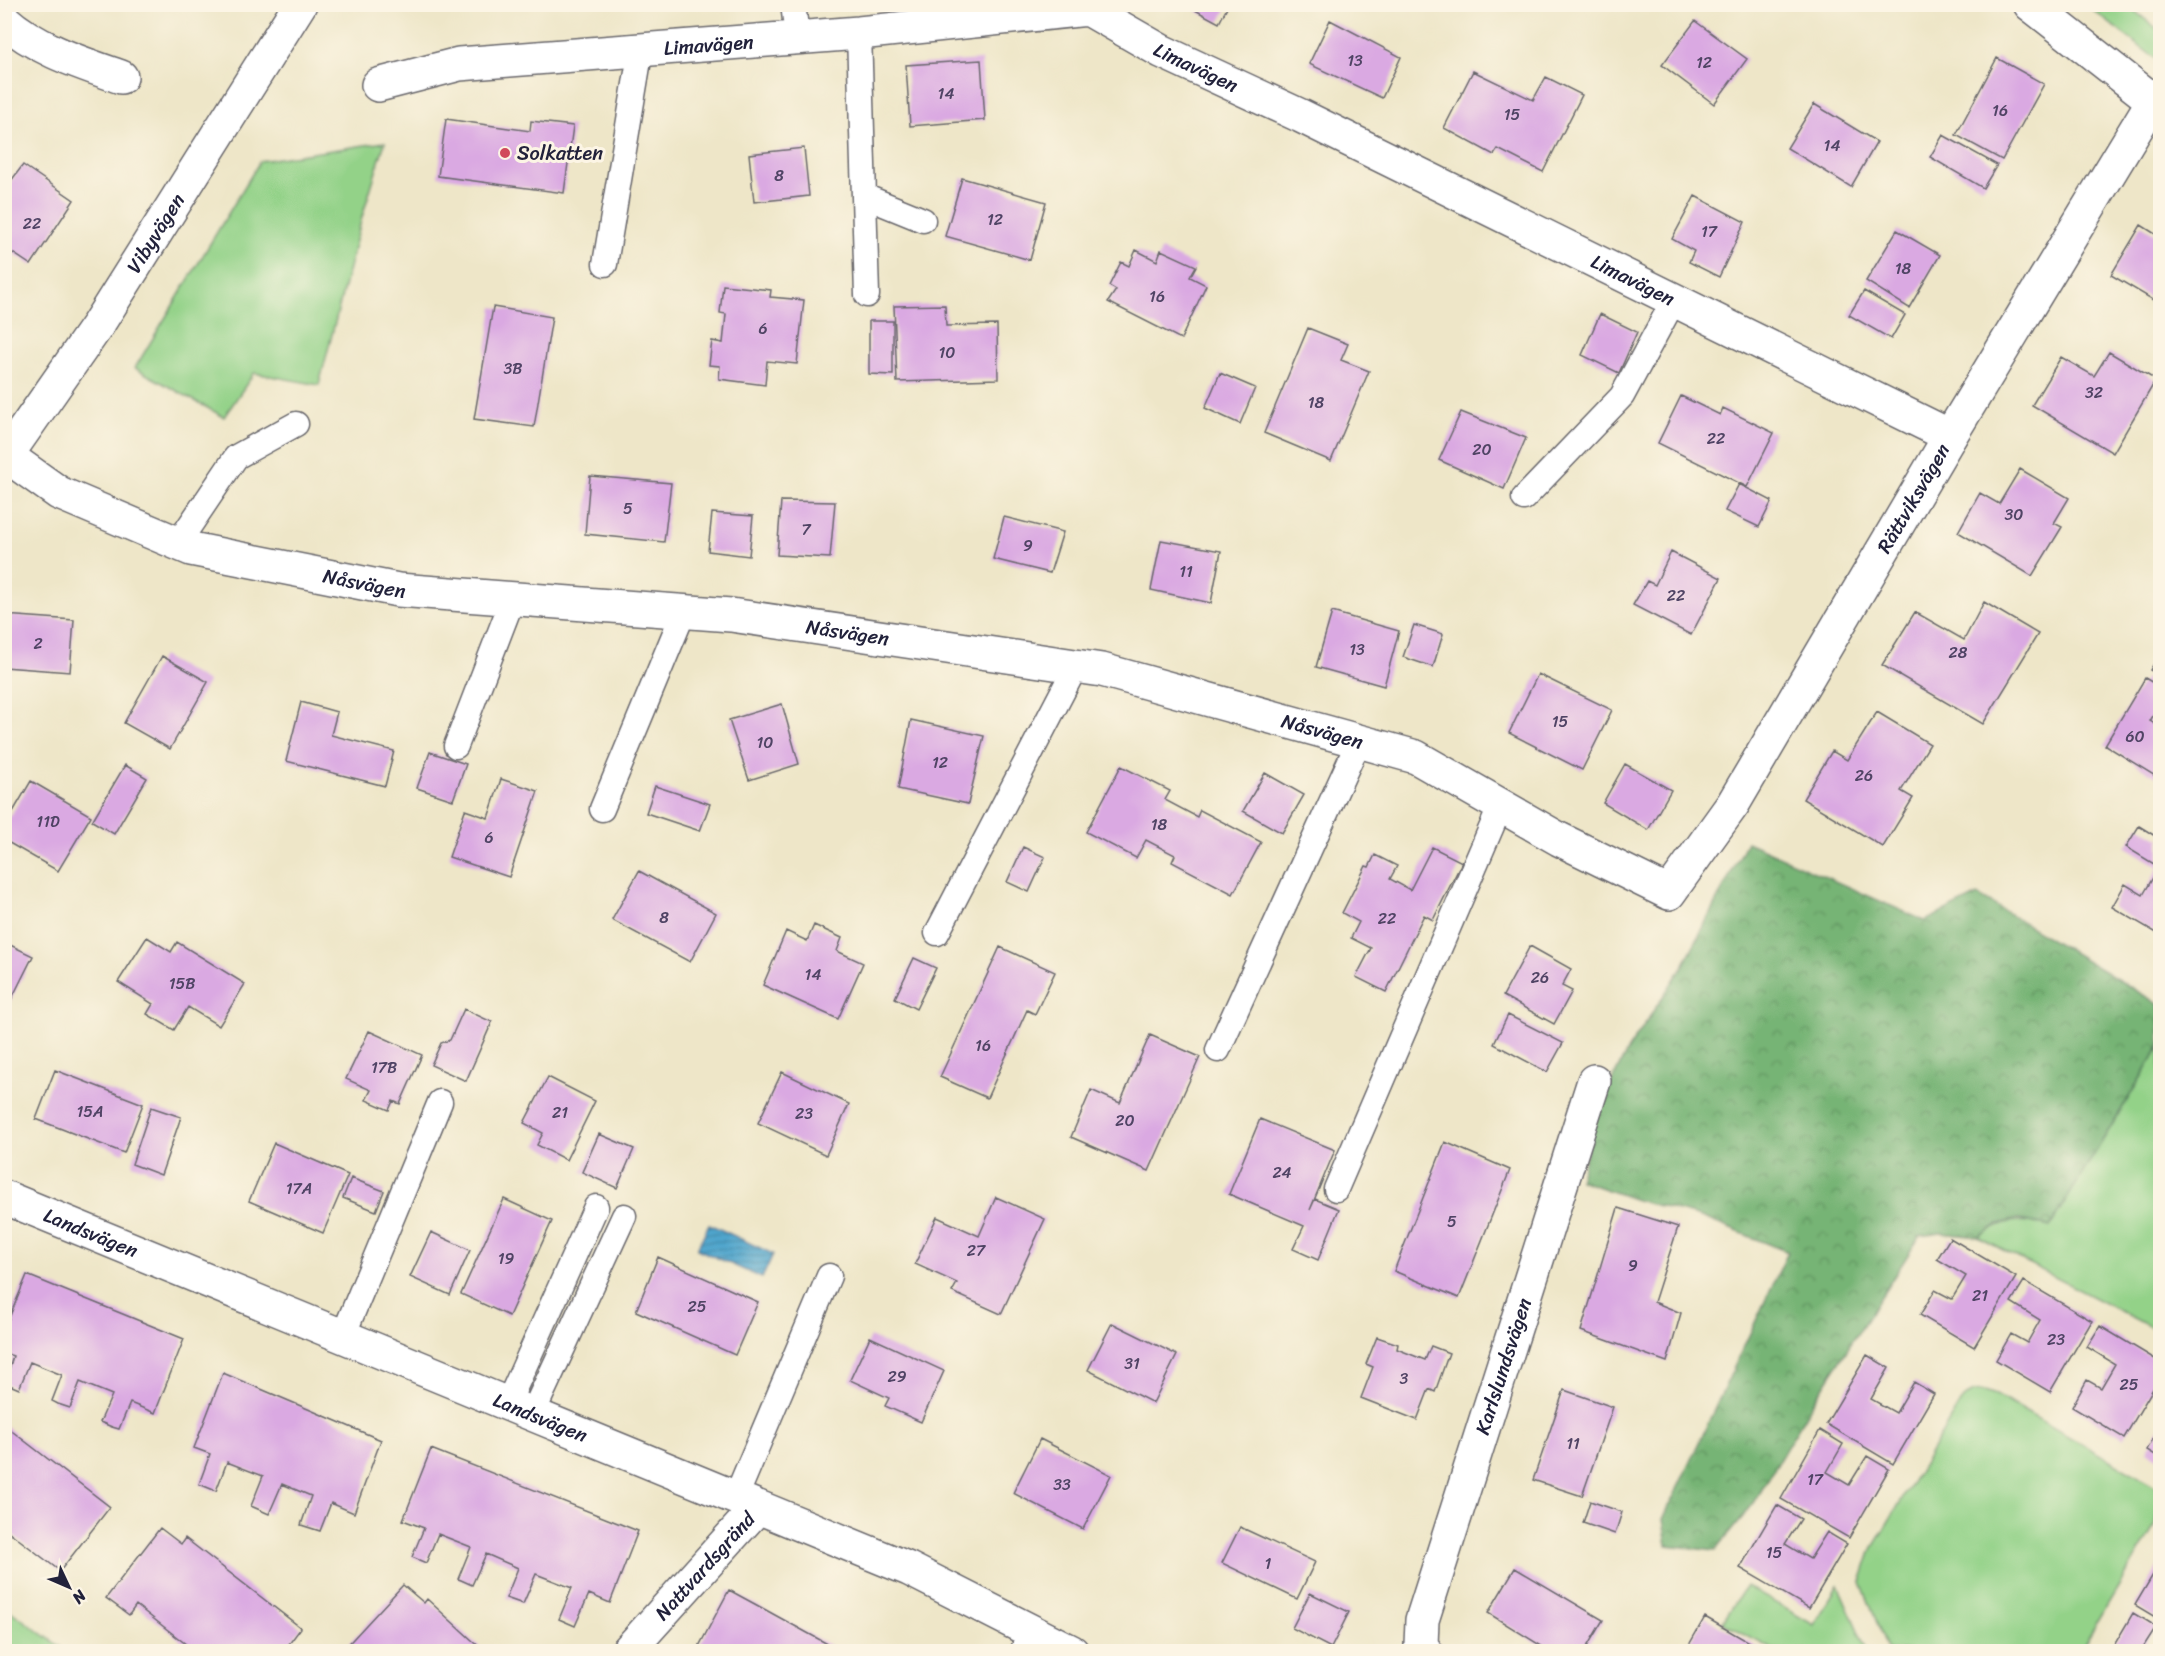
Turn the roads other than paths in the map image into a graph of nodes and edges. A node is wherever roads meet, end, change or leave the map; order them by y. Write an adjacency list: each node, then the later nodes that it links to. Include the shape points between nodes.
1 (300, 4): 19 (street, Vibyvägen, via 97,326)
2 (793, 4): 7 (lane)
3 (2030, 4): 11 (street, Rättviksvägen)
4 (1089, 7): 6 (street, Limavägen); 16 (street, Limavägen, via 1161,51)
5 (4, 20): 9 (street, via 17,32 74,61)
6 (858, 33): 7 (street, Limavägen); 12 (lane)
7 (797, 36): 8 (street, Limavägen)
8 (641, 48): 10 (street, Limavägen, via 459,64); 14 (lane)
9 (121, 77)
10 (378, 85)
11 (2157, 104): 18 (street, Rättviksvägen)
12 (864, 196): 13 (lane); 15 (lane)
13 (923, 220)
14 (605, 264)
15 (867, 295)
16 (1674, 300): 18 (street, Limavägen); 20 (lane, via 1622,396)
17 (296, 424): 21 (lane, via 236,457)
18 (1950, 436): 29 (street, Rättviksvägen, via 1733,804)
19 (6, 458): 21 (street, Nåsvägen, via 59,493)
20 (1524, 498)
21 (178, 543): 22 (street, Nåsvägen, via 191,549 398,590)
22 (513, 598): 23 (street, Nåsvägen); 26 (lane)
23 (684, 611): 24 (street, Nåsvägen); 28 (lane)
24 (1076, 666): 25 (street, Nåsvägen); 30 (lane)
25 (1359, 741): 27 (street, Nåsvägen, via 1416,757); 31 (lane)
26 (456, 746)
27 (1501, 806): 29 (street, Nåsvägen); 34 (lane)
28 (602, 809)
29 (1669, 893)
30 (937, 933)
31 (1218, 1050)
32 (1594, 1081): 45 (street, Karlslundsvägen, via 1422,1620 1421,1645)
33 (440, 1102): 39 (lane)
34 (1336, 1189)
35 (4, 1197): 39 (street, Landsvägen)
36 (596, 1207): 40 (lane)
37 (624, 1216): 40 (lane)
38 (829, 1276): 41 (lane)
39 (343, 1336): 40 (street, Landsvägen)
40 (520, 1410): 41 (street, Landsvägen)
41 (746, 1503): 42 (street, Landsvägen, via 909,1569); 43 (street, Nattvardsgränd)
42 (1028, 1640): 44 (street, Landsvägen)
43 (627, 1652)
44 (1072, 1652)
45 (1426, 1652)

